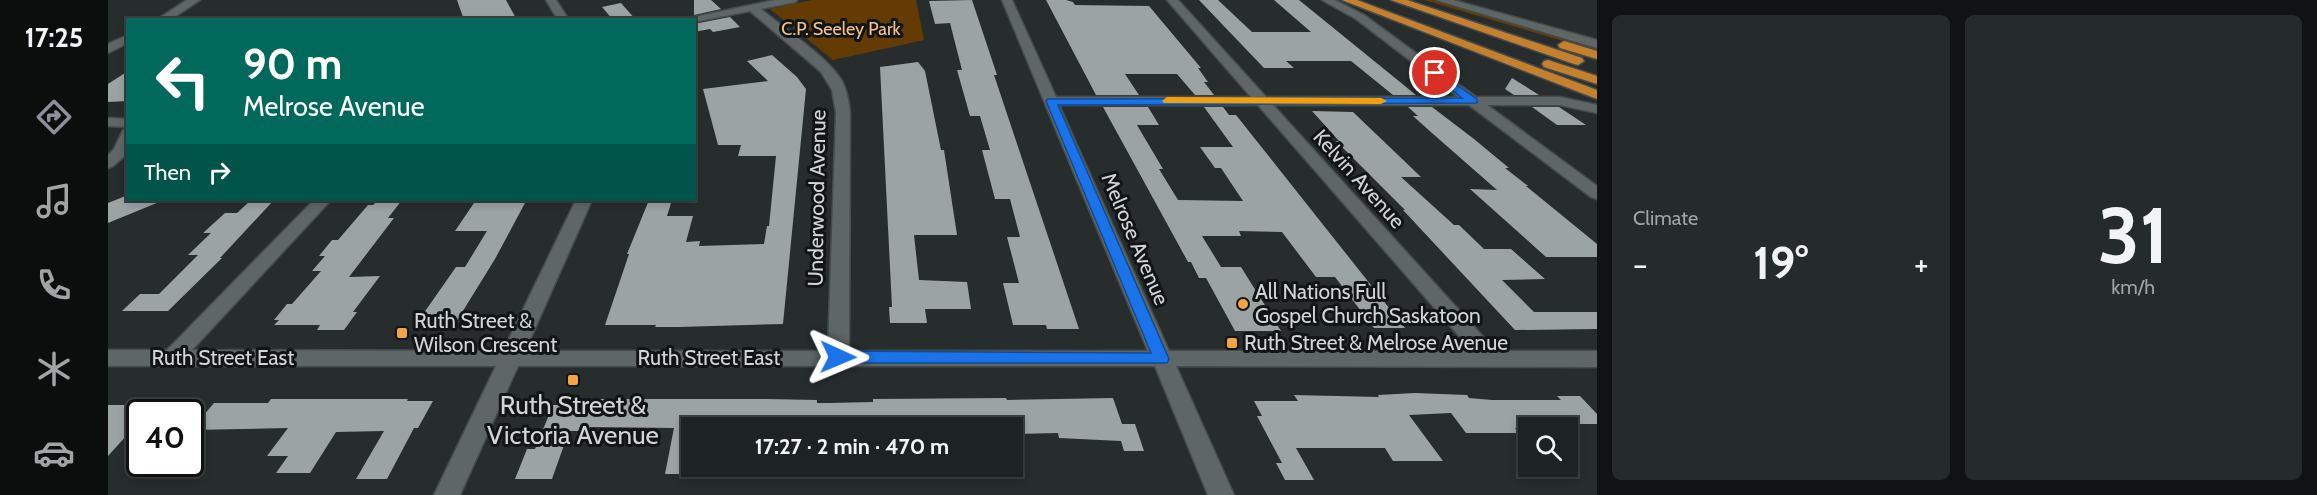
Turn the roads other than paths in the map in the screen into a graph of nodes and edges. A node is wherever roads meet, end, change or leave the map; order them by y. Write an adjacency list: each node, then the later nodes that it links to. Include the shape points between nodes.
1 (195, 0): 13 (street)
2 (551, 0): 14 (street)
3 (792, 0): 12 (street)
4 (1007, 0): 23 (street, Melrose Avenue)
5 (1172, 0): 22 (street, Kelvin Avenue)
6 (1327, 0): 24 (street, via 1360,17)
7 (1347, 0): 25 (highway)
8 (1356, 0): 21 (highway)
9 (1396, 0): 20 (highway)
10 (1412, 0): 19 (highway)
11 (1441, 0): 17 (street)
12 (753, 8): 15 (street); 33 (street, Underwood Avenue, via 826,69 840,89 843,113)
13 (164, 18)
14 (563, 18)
15 (696, 18)
16 (126, 40): 18 (street)
17 (1597, 44)
18 (108, 49)
19 (1597, 55)
20 (1597, 68)
21 (1597, 80)
22 (1261, 100): 23 (street); 24 (street); 37 (street, Kelvin Avenue)
23 (1051, 101): 38 (street, Melrose Avenue)
24 (1473, 101): 25 (street); 30 (street)
25 (1596, 104)
26 (108, 122): 27 (street)
27 (126, 123)
28 (126, 138): 29 (street, via 121,152)
29 (108, 163)
30 (1597, 194)
31 (322, 201): 35 (street)
32 (584, 201): 36 (street)
33 (838, 357): 36 (street, Ruth Street East); 38 (street, Ruth Street East)
34 (108, 358): 35 (street, Ruth Street East)
35 (172, 358): 36 (street, Ruth Street East)
36 (512, 358): 40 (street)
37 (1490, 358): 38 (street, Ruth Street East); 39 (street, Ruth Street East)
38 (1161, 359): 41 (street, Melrose Avenue)
39 (1597, 359)
40 (447, 495)
41 (1221, 495)

